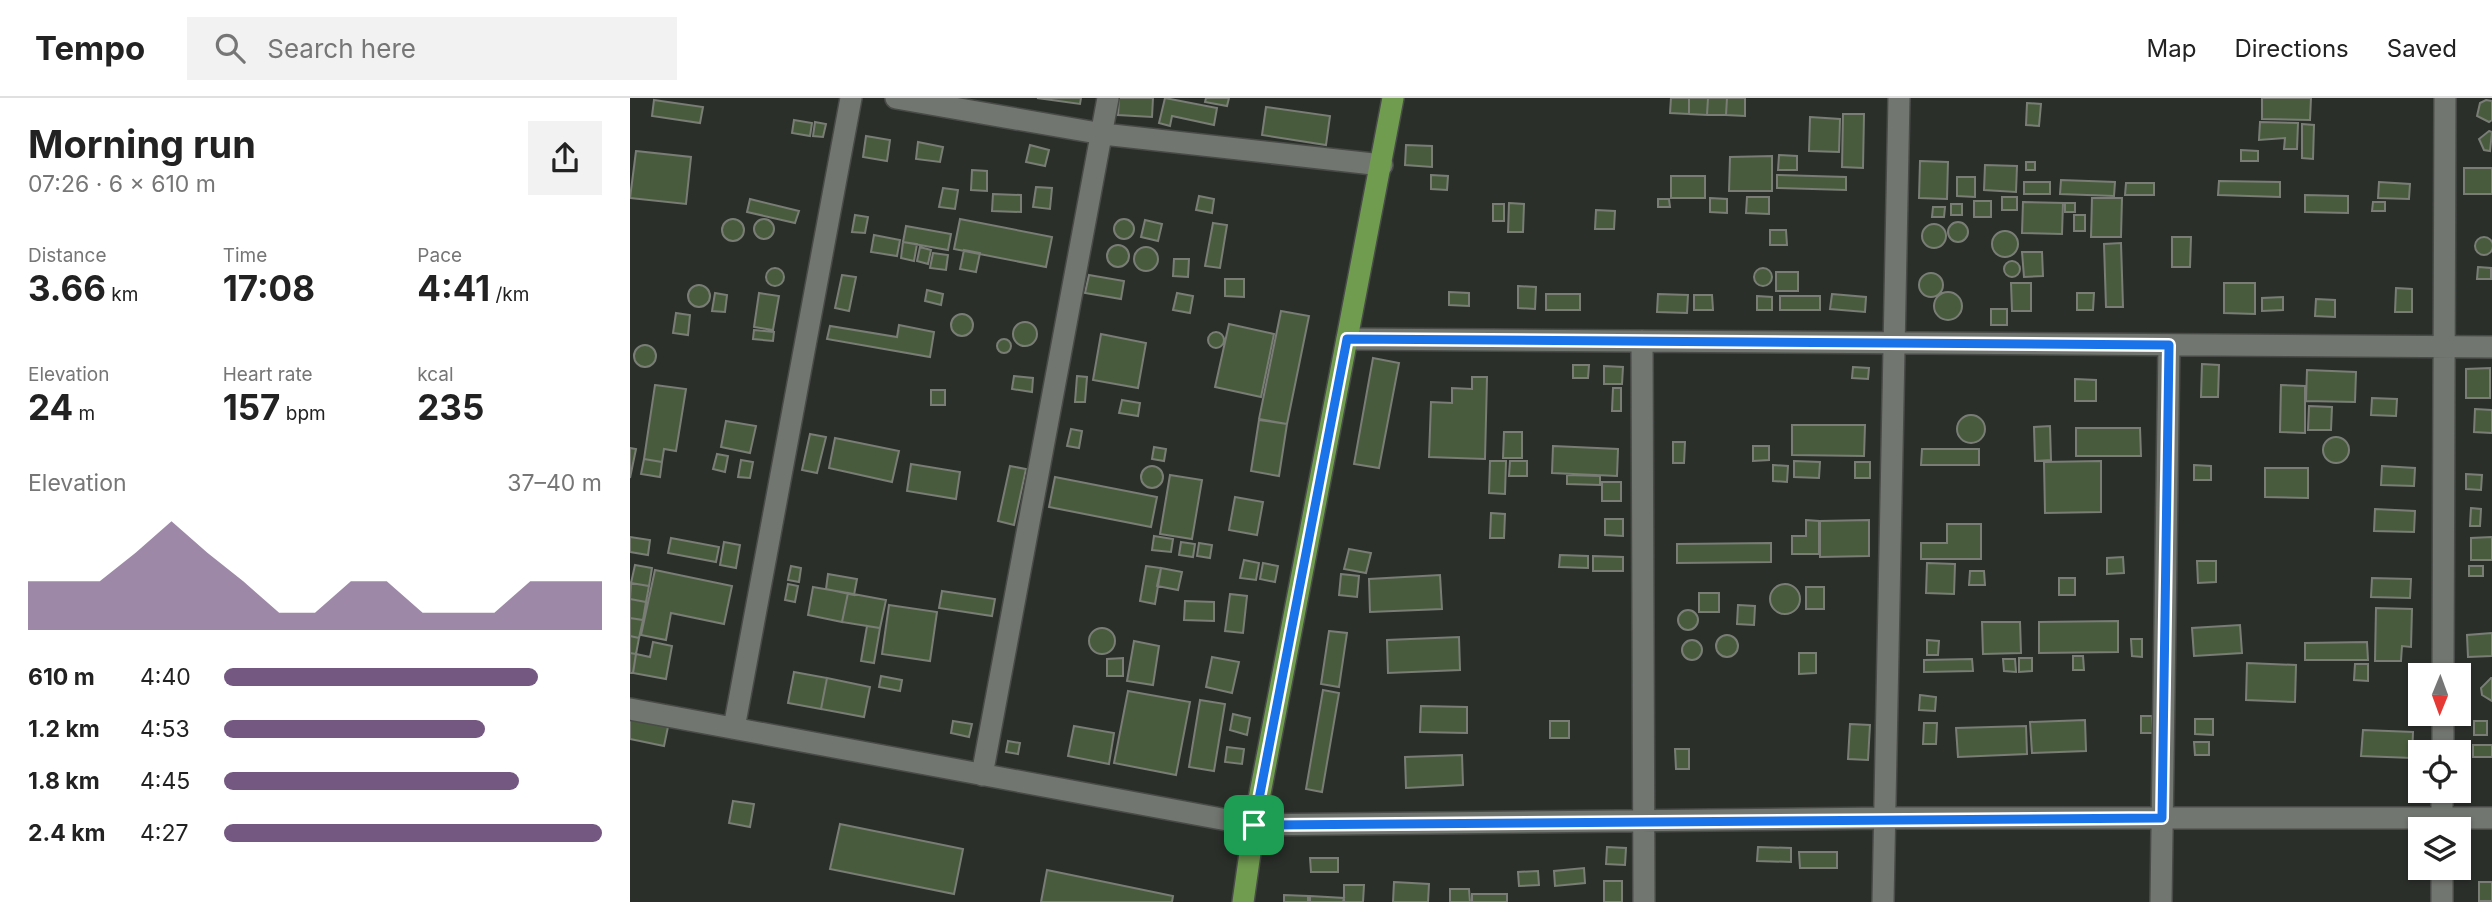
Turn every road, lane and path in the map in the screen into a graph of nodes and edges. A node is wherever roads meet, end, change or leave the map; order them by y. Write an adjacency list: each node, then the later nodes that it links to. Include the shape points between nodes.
1 (851, 98): 17 (street)
2 (896, 98): 7 (street)
3 (1108, 98): 7 (street)
4 (1393, 98): 8 (main road)
5 (1899, 98): 11 (street)
6 (2445, 98): 13 (street)
7 (1103, 134): 8 (street); 18 (street)
8 (1382, 165): 9 (main road)
9 (1347, 339): 10 (street); 25 (main road)
10 (1642, 341): 11 (street); 22 (street)
11 (1894, 343): 12 (street); 19 (street)
12 (2169, 345): 13 (street); 20 (street)
13 (2444, 347): 14 (street); 15 (street)
14 (2492, 347)
15 (2443, 663)
16 (630, 709): 17 (street)
17 (734, 728): 18 (street)
18 (982, 775): 25 (street)
19 (1884, 818): 20 (street); 22 (street); 29 (street)
20 (2162, 818): 24 (street); 30 (street)
21 (2492, 818): 23 (street)
22 (1645, 820): 25 (street); 28 (street)
23 (2471, 821)
24 (2408, 823)
25 (1254, 825): 27 (main road)
26 (2442, 880): 31 (street)
27 (1243, 902)
28 (1644, 902)
29 (1883, 902)
30 (2161, 902)
31 (2442, 902)

